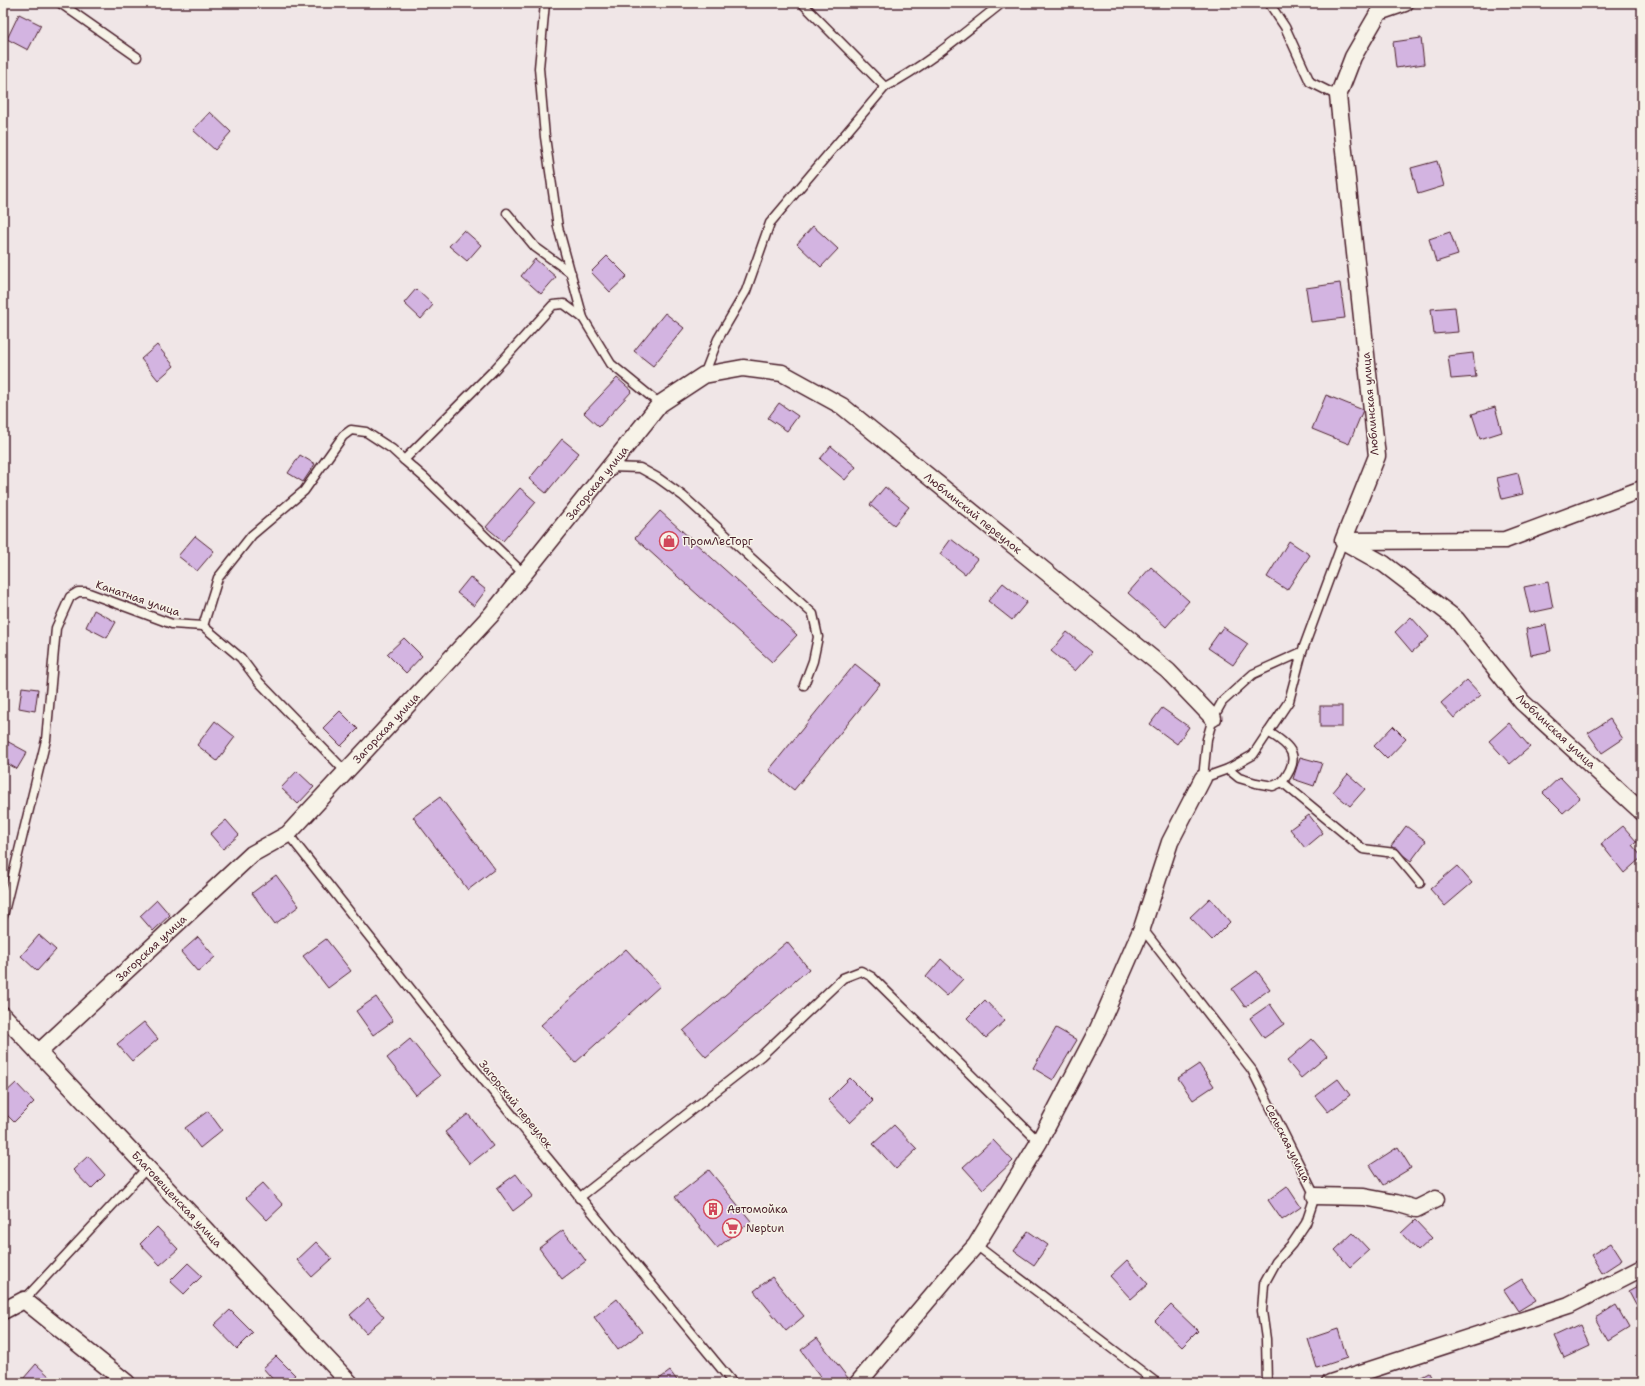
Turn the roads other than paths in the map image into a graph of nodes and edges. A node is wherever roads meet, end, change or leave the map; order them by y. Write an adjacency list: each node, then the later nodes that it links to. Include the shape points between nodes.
1 (60, 3): 7 (lane)
2 (546, 3): 11 (lane, via 539,68 545,136 558,227)
3 (802, 3): 8 (lane)
4 (1002, 3): 8 (lane, via 923,65)
5 (1269, 3): 9 (lane, via 1285,27 1310,82)
6 (1405, 3): 9 (street, Люблинская улица, via 1379,12 1353,57)
7 (137, 57)
8 (885, 87): 13 (lane, via 770,223 746,291 718,339)
9 (1338, 96): 18 (street, Люблинская улица, via 1377,456)
10 (507, 213): 11 (lane, via 536,247)
11 (571, 273): 12 (lane)
12 (583, 318): 14 (lane, via 610,364); 15 (lane, via 564,304 553,306 494,370)
13 (704, 375): 14 (street, Загорская улица); 23 (street, Люблинский переулок, via 743,368 782,373 842,406 1168,671)
14 (660, 404): 16 (street, Загорская улица)
15 (404, 460): 19 (lane); 20 (lane, via 366,432 351,430 343,436 304,491 252,535 218,578)
16 (610, 467): 19 (street, Загорская улица); 22 (lane, via 640,468 670,486 813,614 818,637)
17 (1642, 490): 18 (street, via 1505,540)
18 (1343, 541): 21 (lane); 29 (street, Люблинская улица, via 1384,564 1456,619 1522,702)
19 (524, 574): 26 (street, Загорская улица, via 491,615)
20 (203, 626): 26 (lane, via 240,658); 32 (lane, Канатная улица, via 172,624 86,592 78,592 70,597 56,628 46,740)
21 (1302, 652): 23 (lane, via 1254,674 1222,702); 24 (lane, via 1290,701)
22 (804, 685)
23 (1213, 718): 27 (lane, via 1206,739)
24 (1268, 732): 25 (lane, via 1253,755); 28 (lane, via 1290,748 1293,758 1291,771)
25 (1228, 769): 27 (lane); 28 (lane, via 1239,778 1256,783 1273,786)
26 (346, 772): 30 (street, Загорская улица)
27 (1203, 778): 33 (street, via 1170,842)
28 (1282, 782): 31 (lane, via 1363,848 1395,853)
29 (1642, 812)
30 (288, 834): 35 (street, Загорская улица, via 252,854); 39 (lane, Загорский переулок)
31 (1420, 883)
32 (3, 916)
33 (1142, 928): 36 (street, via 1098,1029); 38 (lane, Сельская улица, via 1252,1070)
34 (3, 1015): 35 (street, Благовещенская улица)
35 (38, 1053): 37 (street, Благовещенская улица)
36 (1039, 1142): 39 (lane, via 872,977 861,972 843,978 761,1056); 41 (street)
37 (147, 1168): 43 (lane); 46 (street, Благовещенская улица)
38 (1314, 1196): 40 (street, via 1364,1197 1416,1209); 50 (lane, Сельская улица, via 1306,1223 1276,1262 1264,1284 1262,1311 1266,1339)
39 (579, 1198): 47 (lane, Загорский переулок)
40 (1436, 1199)
41 (976, 1245): 48 (street); 49 (lane)
42 (1642, 1268): 51 (street, via 1569,1305)
43 (24, 1300): 44 (street); 45 (street)
44 (3, 1311)
45 (127, 1383)
46 (350, 1383)
47 (733, 1383)
48 (858, 1383)
49 (1157, 1383)
50 (1267, 1383)
51 (1330, 1383)

